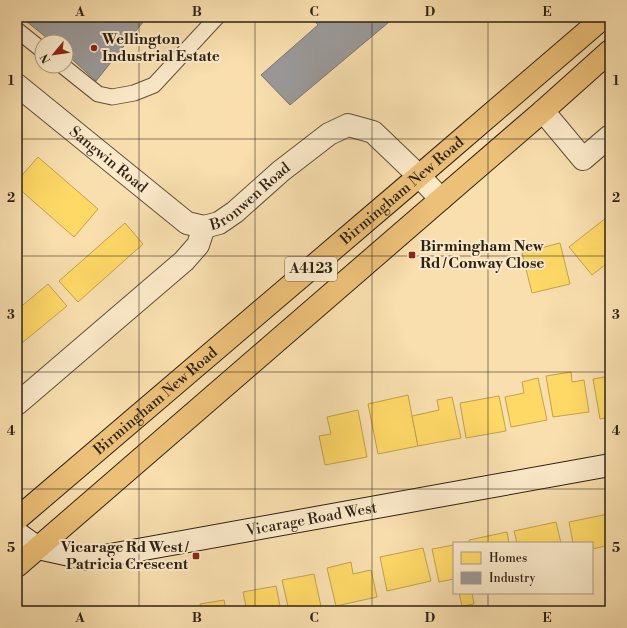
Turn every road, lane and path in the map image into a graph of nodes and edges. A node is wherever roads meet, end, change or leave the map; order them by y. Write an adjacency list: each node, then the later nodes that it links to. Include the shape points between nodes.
1 (216, 17): 6 (lane, via 154,85 134,93 112,96 98,94)
2 (604, 17): 10 (highway, Birmingham New Road / A4123)
3 (17, 30): 4 (lane)
4 (34, 44)
5 (610, 51): 8 (highway, Birmingham New Road / A4123)
6 (73, 74)
7 (17, 85): 12 (street, Sangwin Road, via 187,223)
8 (543, 111): 9 (street, via 583,158); 11 (highway, Birmingham New Road / A4123)
9 (610, 136)
10 (419, 176): 11 (street, Bronwen Road); 12 (street, Bronwen Road, via 373,132 348,125 329,134 281,171 235,212 219,223); 15 (highway, Birmingham New Road / A4123)
11 (441, 199): 17 (highway, Birmingham New Road / A4123)
12 (204, 227): 13 (street, Bronwen Road, via 198,245 184,261)
13 (17, 404)
14 (610, 465): 17 (street, Vicarage Road West, via 88,559)
15 (17, 520)
16 (17, 533): 17 (street, Vicarage Road West)
17 (38, 548): 18 (highway, Birmingham New Road / A4123)
18 (17, 566)

